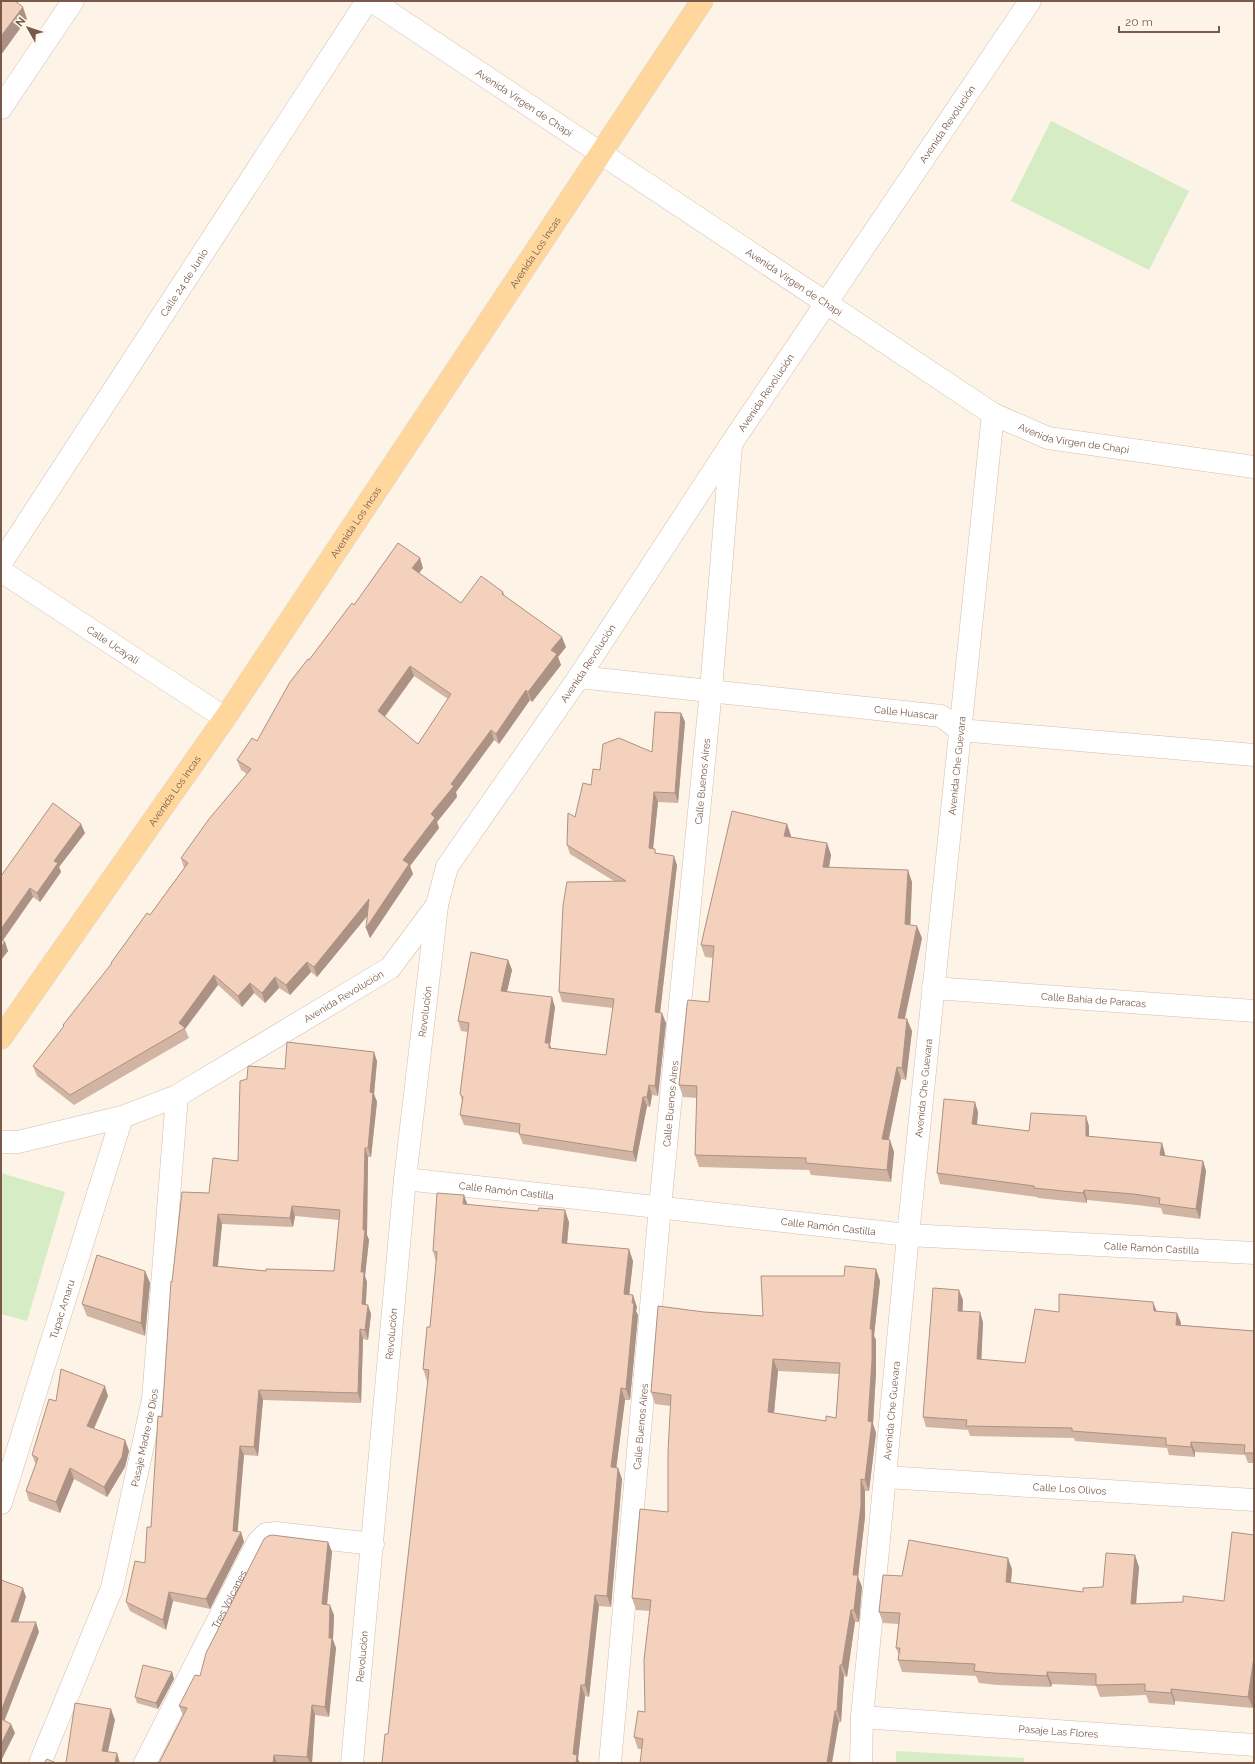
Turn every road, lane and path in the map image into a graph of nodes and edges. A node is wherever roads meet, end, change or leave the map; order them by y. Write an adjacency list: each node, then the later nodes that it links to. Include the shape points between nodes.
1 (73, 1): 6 (street)
2 (367, 1): 12 (street, Calle 24 de Junio)
3 (372, 1): 7 (street, Avenida Virgen de Chapi)
4 (702, 1): 7 (main road, Avenida Los Incas)
5 (1030, 1): 8 (street, Avenida Revolución)
6 (1, 108)
7 (601, 154): 8 (street, Avenida Virgen de Chapi); 16 (main road, Avenida Los Incas)
8 (826, 303): 9 (street, Avenida Virgen de Chapi); 10 (street, Avenida Revolución)
9 (992, 414): 11 (street, Avenida Virgen de Chapi, via 1048,438); 17 (street, Avenida Che Guevara)
10 (731, 444): 14 (street, Avenida Revolución); 15 (street, Calle Buenos Aires)
11 (1254, 467)
12 (1, 563)
13 (1, 572): 16 (street, Calle Ucayali)
14 (579, 677): 15 (street, Calle Huascar); 19 (street, Avenida Revolución, via 447,866)
15 (711, 690): 17 (street, Calle Huascar, via 941,716); 27 (street, Calle Buenos Aires)
16 (225, 718): 22 (main road, Avenida Los Incas)
17 (960, 730): 18 (street); 20 (street, Avenida Che Guevara)
18 (1254, 755)
19 (437, 905): 23 (street, Avenida Revolución, via 390,968); 26 (street, Revolución)
20 (933, 988): 21 (street, Calle Bahía de Paracas); 28 (street, Avenida Che Guevara)
21 (1254, 1011)
22 (1, 1038)
23 (177, 1096): 24 (street, Avenida Revolución); 36 (street, Pasaje Madre de Dios, via 153,1399 112,1588)
24 (122, 1117): 25 (street, Avenida Revolución, via 18,1142); 32 (street, Tupac Amaru)
25 (1, 1142)
26 (405, 1179): 27 (street, Calle Ramón Castilla); 33 (street, Revolución)
27 (660, 1207): 28 (street, Calle Ramón Castilla); 39 (street, Calle Buenos Aires)
28 (908, 1234): 29 (street, Calle Ramón Castilla); 30 (street, Avenida Che Guevara)
29 (1254, 1253)
30 (885, 1477): 31 (street, Calle Los Olivos); 34 (street, Avenida Che Guevara)
31 (1254, 1500)
32 (1, 1502)
33 (373, 1544): 37 (street, Tres Volcanes, via 266,1534 258,1542); 38 (street, Revolución)
34 (862, 1717): 35 (street, Pasaje Las Flores); 40 (street, Avenida Che Guevara)
35 (1254, 1745)
36 (40, 1763)
37 (145, 1763)
38 (352, 1763)
39 (610, 1763)
40 (861, 1763)

